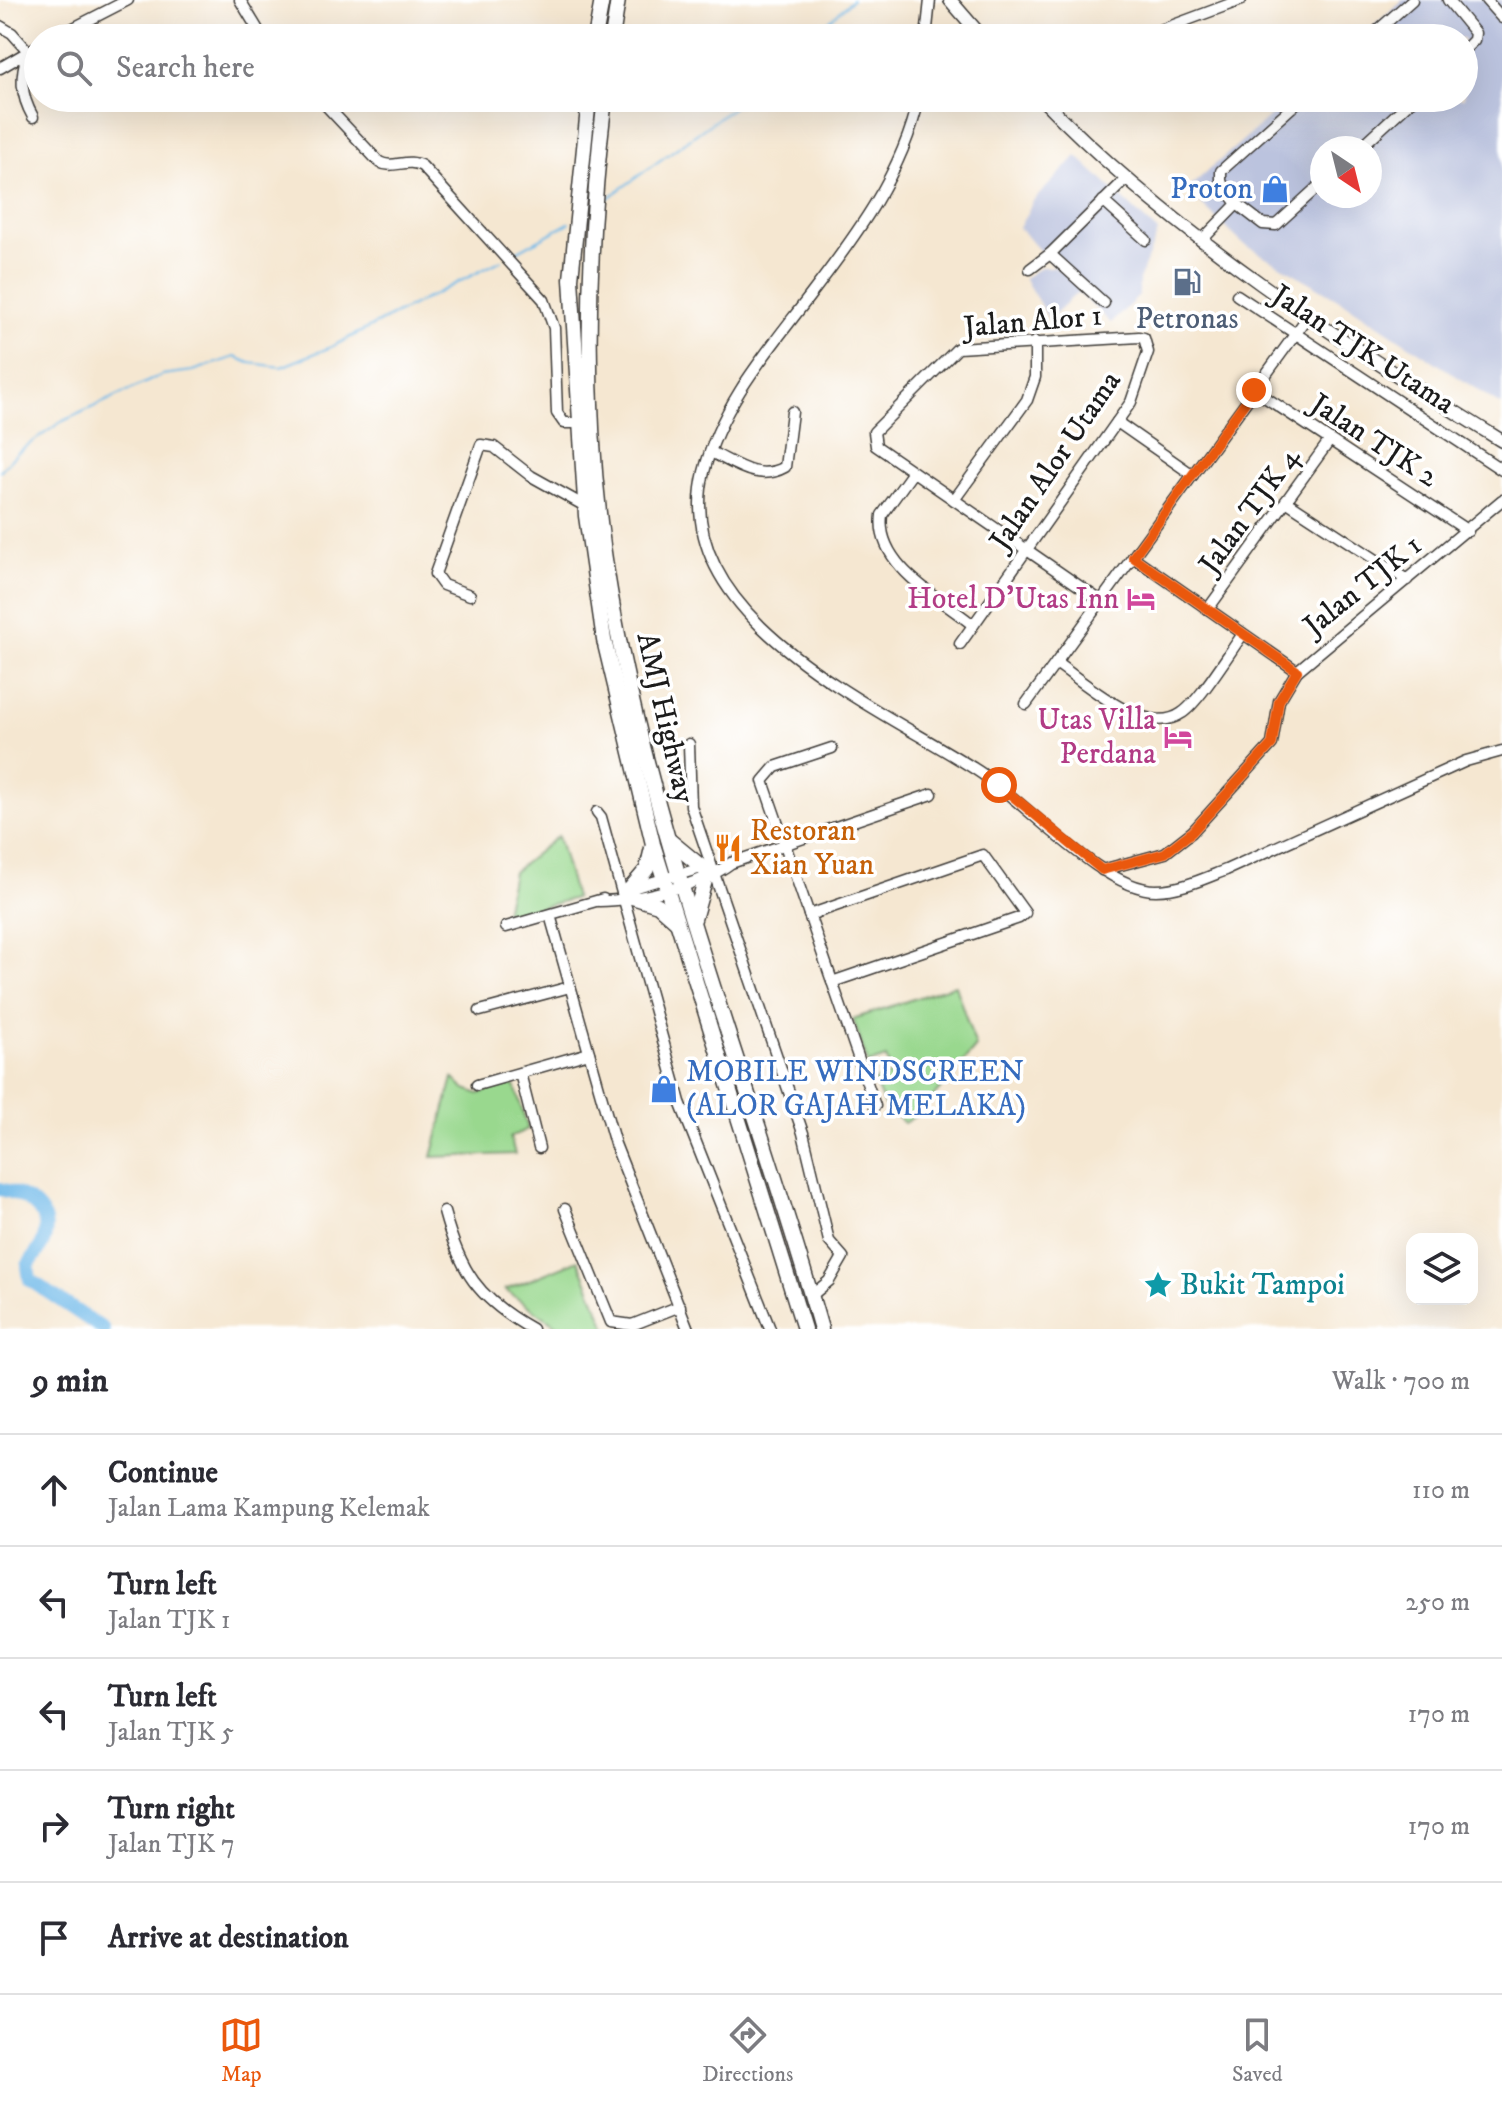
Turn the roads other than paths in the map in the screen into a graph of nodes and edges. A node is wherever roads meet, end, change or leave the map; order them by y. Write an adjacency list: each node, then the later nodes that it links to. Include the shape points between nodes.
1 (128, 0): 12 (street)
2 (240, 0): 13 (street)
3 (602, 0): 14 (highway)
4 (618, 0): 15 (highway)
5 (930, 0): 16 (street)
6 (950, 0): 17 (main road)
7 (1241, 0): 18 (street)
8 (1412, 0): 19 (street)
9 (1448, 0): 20 (street)
10 (1486, 0): 11 (street)
11 (1502, 18)
12 (81, 24)
13 (255, 24)
14 (598, 24)
15 (614, 24)
16 (927, 24)
17 (971, 24)
18 (1172, 24)
19 (1385, 24)
20 (1468, 24)
21 (0, 26): 22 (street)
22 (24, 42)
23 (24, 54): 25 (street)
24 (24, 66): 26 (street)
25 (0, 68)
26 (24, 92)
27 (31, 112): 35 (street)
28 (332, 112): 57 (street, via 379,162 422,166 550,309 557,413 564,423)
29 (588, 112): 41 (highway, AMJ Highway, via 578,206)
30 (603, 112): 41 (highway, AMJ Highway, via 593,201)
31 (915, 112): 60 (street, via 906,143 878,197 842,254 752,370)
32 (1055, 112): 37 (main road)
33 (1286, 112): 40 (street, via 1221,171 1221,182)
34 (1399, 112): 36 (street)
35 (33, 117)
36 (1373, 136)
37 (1125, 180): 39 (street); 43 (main road)
38 (1310, 194): 40 (street, via 1276,225 1263,224)
39 (1103, 201): 42 (street); 44 (street)
40 (1237, 204): 43 (street)
41 (583, 232): 57 (highway, AMJ Highway, via 571,279); 86 (highway, AMJ Highway, via 600,516 623,660)
42 (1146, 240)
43 (1201, 241): 48 (main road)
44 (1050, 254): 45 (street); 47 (street)
45 (1030, 269)
46 (1237, 295): 49 (street, Jalan TJK Utama)
47 (1104, 303)
48 (1307, 318): 49 (street); 53 (main road)
49 (1295, 334): 52 (street); 54 (street, Jalan TJK Utama)
50 (1144, 338): 51 (street, Jalan Alor 1); 56 (street, Jalan Alor Utama, via 1148,352 1141,379)
51 (1035, 342): 62 (street, Jalan Alor 1, via 958,348 894,409 874,432 874,442); 64 (street, via 1035,377 1027,400)
52 (1254, 390): 58 (street, Jalan TJK 2); 63 (street)
53 (1420, 390): 54 (street); 59 (main road)
54 (1408, 408): 61 (street, Jalan TJK Utama)
55 (792, 412): 60 (street, via 785,467 770,475)
56 (1117, 422): 63 (street); 69 (street, Jalan Alor Utama)
57 (578, 423): 67 (highway, AMJ Highway)
58 (1330, 440): 66 (street, Jalan TJK 4); 68 (street, Jalan TJK 2)
59 (1502, 441)
60 (711, 452): 89 (street, via 699,498 701,532 711,559 745,608 804,663 989,778)
61 (1502, 470)
62 (913, 472): 64 (street); 75 (street, via 882,515 885,547)
63 (1193, 475): 70 (street)
64 (954, 500): 69 (street)
65 (1502, 500): 68 (street, Jalan TJK 1)
66 (1286, 501): 71 (street); 74 (street, Jalan TJK 4)
67 (585, 506): 72 (street, via 531,476 494,447 481,445 435,574 443,585); 87 (highway, AMJ Highway, via 608,664)
68 (1468, 531): 71 (street, Jalan TJK 1)
69 (1027, 550): 73 (street); 75 (street, Jalan Alor Utama)
70 (1133, 557): 73 (street); 74 (street)
71 (1407, 580): 79 (street, Jalan TJK 1)
72 (470, 595)
73 (1101, 601): 78 (street)
74 (1208, 609): 76 (street)
75 (973, 625): 77 (street, Jalan Alor Utama)
76 (1243, 634): 78 (street, via 1184,713 1167,720 1129,713); 79 (street)
77 (960, 644)
78 (1056, 663): 80 (street)
79 (1297, 671): 89 (street, Jalan TJK 1, via 1279,701 1272,744 1192,832 1165,853)
80 (1026, 704)
81 (689, 744): 90 (street, via 691,806)
82 (832, 748): 88 (street, via 775,767 764,776)
83 (1502, 751): 89 (street, via 1466,761 1186,885 1142,889)
84 (932, 794): 88 (street)
85 (597, 812): 92 (street)
86 (667, 836): 90 (highway); 91 (highway, AMJ Highway)
87 (653, 844): 91 (highway, AMJ Highway); 92 (highway, via 647,869)
88 (785, 844): 90 (street); 94 (street)
89 (1102, 870)
90 (709, 871): 91 (street); 95 (highway); 107 (street, via 803,1133 829,1241 843,1257 829,1281)
91 (673, 882): 92 (street); 95 (highway, AMJ Highway)
92 (626, 894): 93 (street); 95 (highway); 111 (street, via 680,1102)
93 (550, 915): 96 (street); 98 (street)
94 (809, 915): 97 (street); 97 (street, via 983,855 1025,913)
95 (687, 923): 107 (highway, AMJ Highway); 112 (highway, AMJ Highway)
96 (506, 927)
97 (832, 982): 103 (street)
98 (570, 987): 99 (street); 100 (street)
99 (480, 1011)
100 (589, 1053): 101 (street); 108 (street, via 615,1144)
101 (520, 1073): 102 (street); 104 (street)
102 (477, 1085)
103 (875, 1106)
104 (539, 1148)
105 (565, 1209): 108 (street, via 611,1322 632,1325)
106 (444, 1212): 109 (street, via 457,1256 474,1284 492,1305)
107 (811, 1296): 113 (highway, AMJ Highway)
108 (680, 1306): 110 (street)
109 (532, 1329)
110 (688, 1329)
111 (770, 1329)
112 (804, 1329)
113 (821, 1329)

